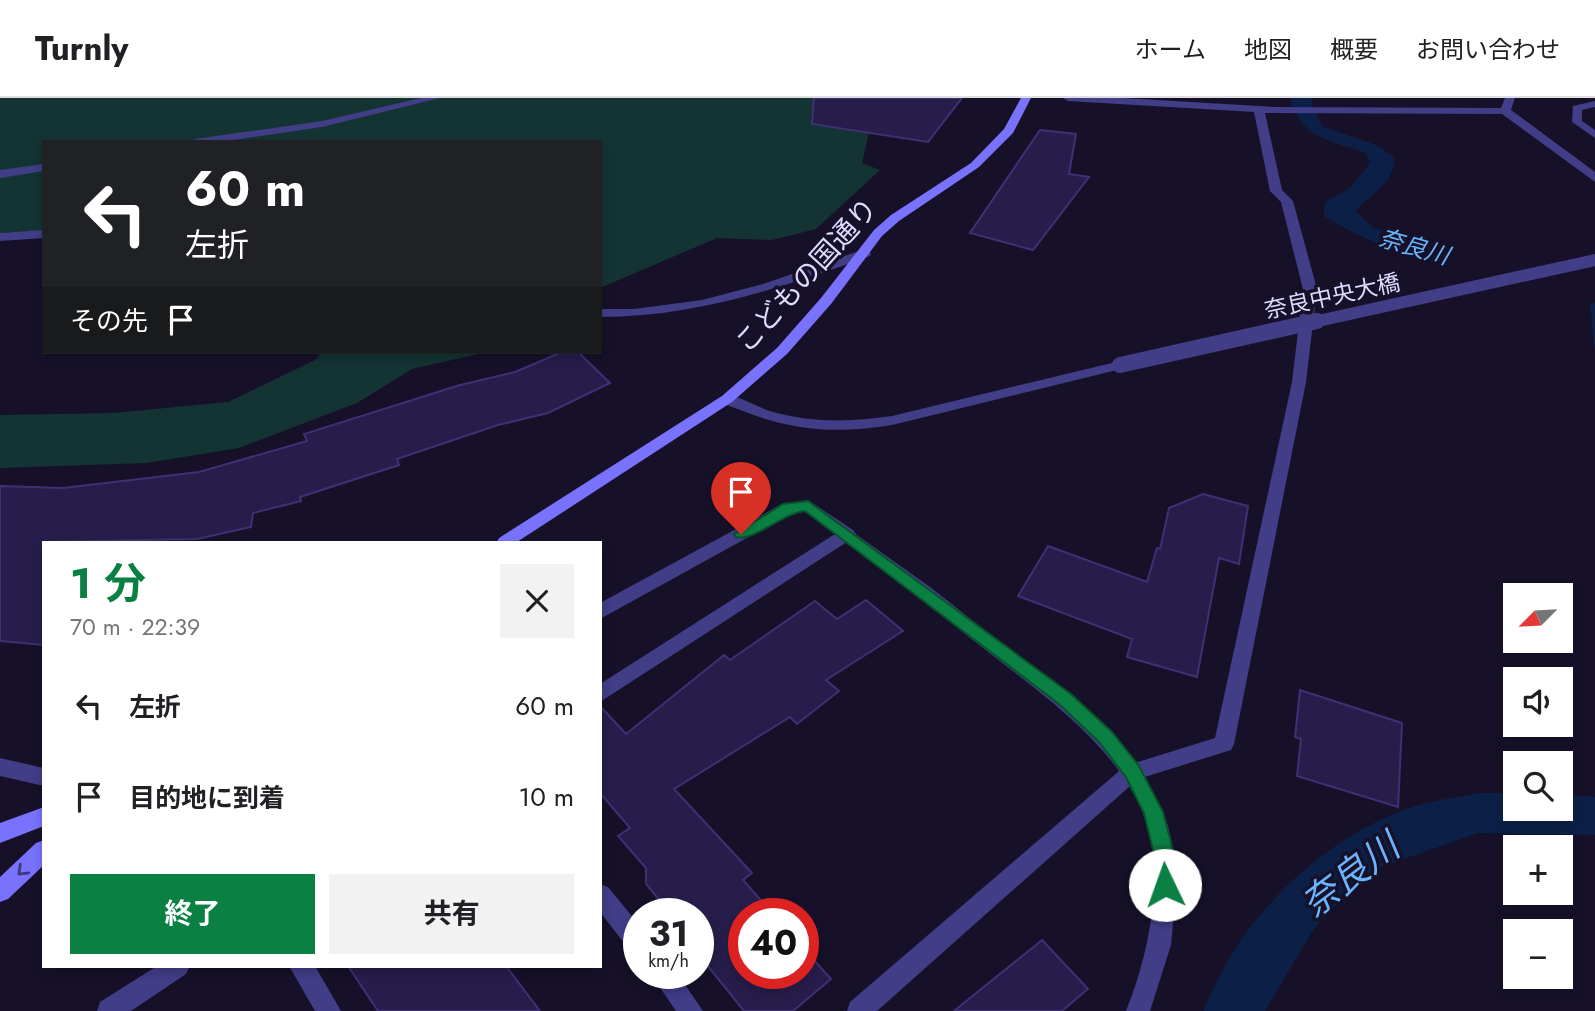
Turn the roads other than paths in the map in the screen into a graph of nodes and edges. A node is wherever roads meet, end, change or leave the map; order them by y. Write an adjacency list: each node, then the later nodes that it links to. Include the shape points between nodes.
1 (435, 98): 9 (street, via 322,124)
2 (1026, 98): 15 (main road, こどもの国通り, via 1009,131 975,165 894,218)
3 (1068, 98): 6 (street)
4 (1510, 98): 7 (street)
5 (1595, 104): 8 (street, via 1577,108 1577,122)
6 (1267, 110): 7 (street); 24 (street, via 1276,191 1287,201 1310,289 1299,382 1224,744)
7 (1505, 111): 12 (street)
8 (1595, 135)
9 (209, 140)
10 (42, 167): 11 (street)
11 (0, 174)
12 (1595, 178)
13 (42, 234): 14 (street)
14 (0, 237)
15 (865, 253): 17 (street, via 730,297 672,309); 18 (main road, こどもの国通り, via 782,351)
16 (1595, 260): 18 (street, 奈良中央大橋, bridge, via 995,394 893,423 856,426 777,421)
17 (602, 313)
18 (727, 398): 20 (main road, こどもの国通り)
19 (847, 534): 21 (street, via 808,506 789,508); 22 (street); 24 (street, via 1065,699 1105,737)
20 (507, 541)
21 (602, 611)
22 (602, 693)
23 (0, 767): 25 (street)
24 (1132, 772): 38 (street); 39 (street, via 1154,812 1166,862 1162,929)
25 (42, 777)
26 (42, 817): 27 (main road)
27 (0, 833)
28 (42, 852): 29 (main road, one-way to 29)
29 (0, 892)
30 (602, 897): 31 (street)
31 (623, 923)
32 (174, 968): 35 (street)
33 (302, 968): 36 (street)
34 (674, 989): 37 (street)
35 (109, 1011)
36 (328, 1011)
37 (691, 1011)
38 (859, 1011)
39 (1138, 1011)

